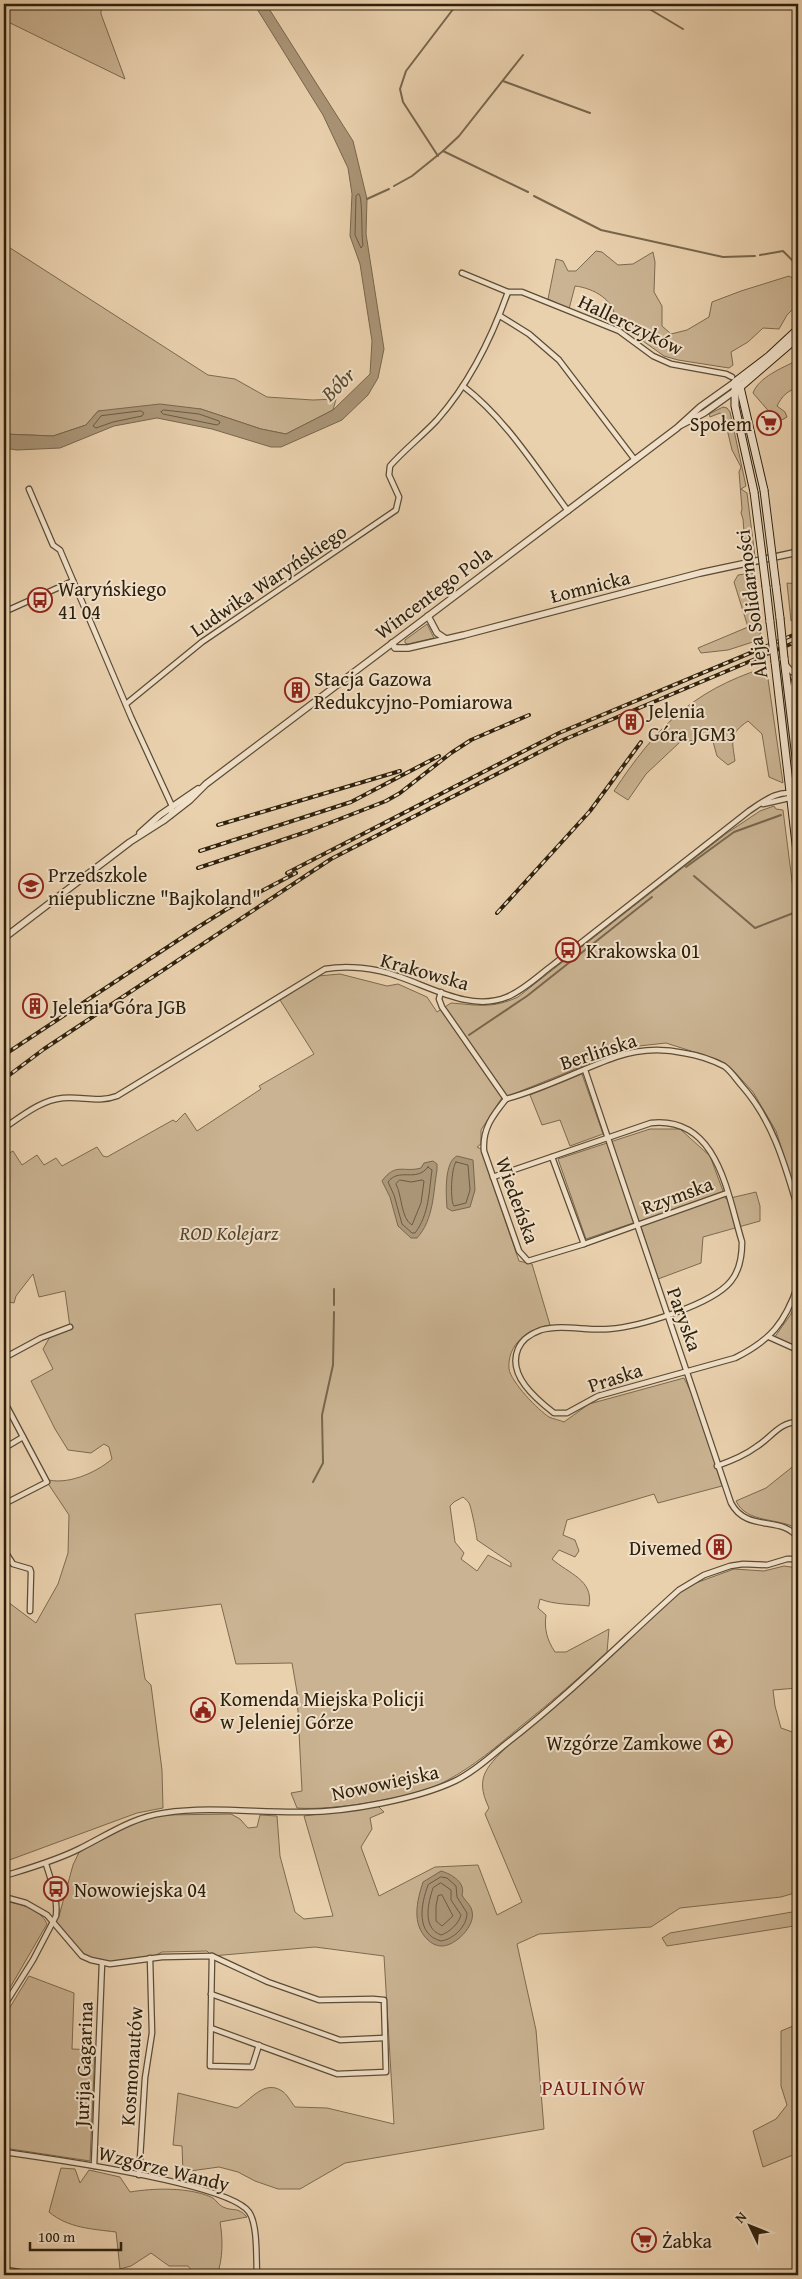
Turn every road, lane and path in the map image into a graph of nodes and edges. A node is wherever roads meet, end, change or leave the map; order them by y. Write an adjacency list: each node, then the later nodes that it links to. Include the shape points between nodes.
1 (462, 273): 2 (street, Hallerczyków)
2 (508, 292): 3 (street); 6 (street, Hallerczyków, via 522,292 619,331 653,356 671,364 726,374)
3 (500, 316): 7 (street); 11 (street, via 529,334 560,360)
4 (798, 329): 6 (main road, Wincentego Pola)
5 (798, 337): 6 (main road, Wincentego Pola)
6 (735, 384): 8 (street, Wincentego Pola); 9 (main road, Aleja Solidarności); 10 (street, Wincentego Pola, via 700,407); 20 (main road, Aleja Solidarności, bridge, via 764,490)
7 (463, 386): 13 (street, via 496,416); 24 (street, Ludwika Waryńskiego, via 438,419 388,470 399,497 398,506 392,514 202,642)
8 (720, 402): 9 (street); 10 (street, Wincentego Pola)
9 (734, 406): 27 (main road, Aleja Solidarności, bridge, via 754,492)
10 (681, 425): 11 (street, Wincentego Pola)
11 (635, 460): 13 (street, Wincentego Pola)
12 (29, 489): 15 (street, via 53,545 60,550)
13 (568, 511): 17 (street, Wincentego Pola)
14 (798, 552): 18 (street, Łomnicka, via 700,573)
15 (73, 581): 16 (street); 24 (street)
16 (4, 612)
17 (428, 616): 18 (street, via 437,633); 19 (street, Wincentego Pola)
18 (446, 639): 19 (street, Łomnicka, via 401,649)
19 (392, 643): 26 (street, Wincentego Pola)
20 (785, 662): 21 (street, via 792,672); 23 (main road, Aleja Solidarności)
21 (798, 670)
22 (798, 674): 23 (street)
23 (790, 702): 25 (main road, Aleja Solidarności)
24 (126, 704): 28 (street)
25 (798, 774)
26 (204, 786): 28 (street, Wincentego Pola); 29 (street, Wincentego Pola)
27 (794, 795): 31 (main road, Aleja Solidarności); 33 (street, Krakowska, via 768,798 514,993 498,1000 479,1002)
28 (172, 806): 29 (street); 30 (street, Wincentego Pola)
29 (171, 815): 30 (street, Wincentego Pola)
30 (130, 842): 32 (street, Wincentego Pola)
31 (798, 861)
32 (4, 938)
33 (440, 992): 35 (street, via 442,1006); 36 (street, Krakowska, via 385,972 325,969 117,1096 99,1100 52,1100)
34 (585, 1070): 35 (street, Berlińska); 37 (street, Paryska); 41 (street, Berlińska, via 617,1056 641,1050 666,1049 725,1067 764,1115)
35 (506, 1099): 39 (street, Wiedeńska, via 487,1125 483,1140)
36 (4, 1128)
37 (607, 1137): 38 (street, Rzymska); 40 (street, Rzymska, via 651,1123 666,1122 687,1128 701,1138 713,1155); 42 (street, Paryska)
38 (552, 1157): 39 (street, Rzymska); 43 (street)
39 (493, 1177): 43 (street, Wiedeńska, via 519,1250 528,1262)
40 (727, 1193): 42 (street, Rzymska); 45 (street, Rzymska, via 742,1242 736,1273 715,1295)
41 (798, 1210)
42 (636, 1225): 43 (street, Wiedeńska); 45 (street, Paryska)
43 (584, 1244)
44 (798, 1285): 47 (street, via 788,1311)
45 (668, 1315): 50 (street, Paryska); 52 (street, Rzymska, via 609,1329 548,1329 524,1339 516,1354 517,1371 529,1390)
46 (70, 1327): 49 (street)
47 (769, 1338): 48 (street); 50 (street, via 735,1358)
48 (798, 1350)
49 (4, 1358)
50 (688, 1372): 52 (street, Praska, via 598,1396 567,1413); 56 (street, Paryska)
51 (4, 1401): 54 (street)
52 (554, 1414)
53 (798, 1422): 56 (street, via 780,1427 758,1446)
54 (23, 1437): 55 (street); 57 (street, via 47,1482)
55 (6, 1447)
56 (718, 1466): 58 (street, Paryska, via 731,1503 742,1516 754,1522 782,1527)
57 (4, 1504)
58 (798, 1538)
59 (4, 1550): 61 (street, via 13,1564 30,1569)
60 (798, 1559): 62 (street, Nowowiejska, via 767,1565 738,1565 687,1585 529,1726 454,1782 379,1803 330,1810 235,1810 148,1816 112,1830)
61 (30, 1611)
62 (46, 1864): 63 (street, Nowowiejska); 65 (street, via 57,1908)
63 (4, 1876)
64 (4, 1897): 65 (street, via 37,1908)
65 (53, 1923): 68 (street, via 82,1956); 70 (street)
66 (212, 1956): 67 (street); 69 (street); 72 (street, via 268,1982 319,2000 384,2000)
67 (150, 1958): 68 (street); 76 (street, Kosmonautów, via 152,2033 145,2078)
68 (102, 1963): 75 (street, Jurija Gagarina)
69 (210, 1994): 71 (street); 72 (street, via 340,2040)
70 (4, 2006)
71 (211, 2028): 73 (street); 73 (street, via 210,2066 252,2067)
72 (384, 2038): 73 (street, via 386,2072 350,2075 337,2074)
73 (259, 2045)
74 (4, 2152): 75 (street, Wzgórze Wandy)
75 (94, 2166): 76 (street, Wzgórze Wandy)
76 (139, 2175): 79 (street, Wzgórze Wandy, via 229,2198 248,2209 254,2223)
77 (4, 2270): 78 (street)
78 (33, 2275)
79 (258, 2275)

